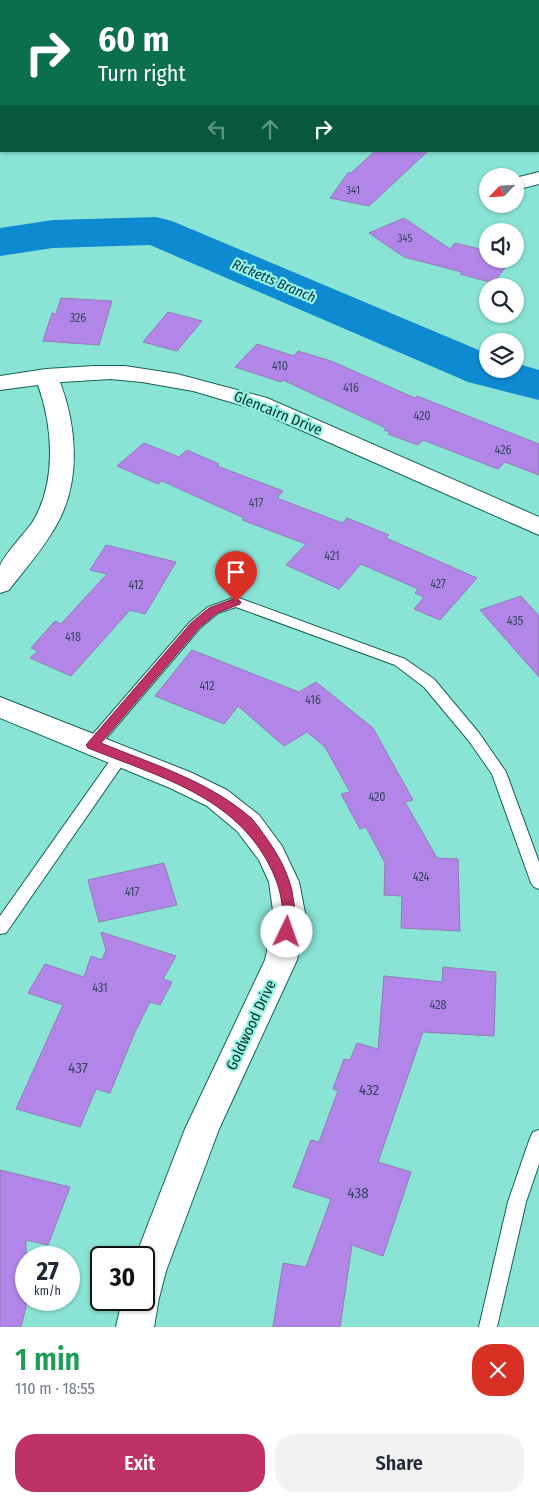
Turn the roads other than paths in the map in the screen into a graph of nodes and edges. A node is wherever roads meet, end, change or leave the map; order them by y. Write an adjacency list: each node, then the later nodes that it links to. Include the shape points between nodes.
1 (539, 178): 2 (street)
2 (524, 182)
3 (46, 376): 4 (street, Glencairn Drive); 5 (street, Glencairn Drive, via 125,373 216,389 259,403); 6 (street, via 54,398 60,434 60,484 45,523)
4 (0, 382)
5 (539, 527)
6 (0, 584)
7 (0, 708): 8 (street, Goldwood Drive)
8 (106, 750): 9 (lane, via 195,625 213,610 236,602 400,662 429,683 499,772); 10 (lane); 12 (street, Goldwood Drive, via 217,798 248,823 271,854 284,882 290,918 281,960 202,1129)
9 (539, 882)
10 (0, 928)
11 (539, 1138): 15 (lane, via 517,1202)
12 (155, 1253)
13 (139, 1311): 14 (street)
14 (135, 1327)
15 (488, 1327)

